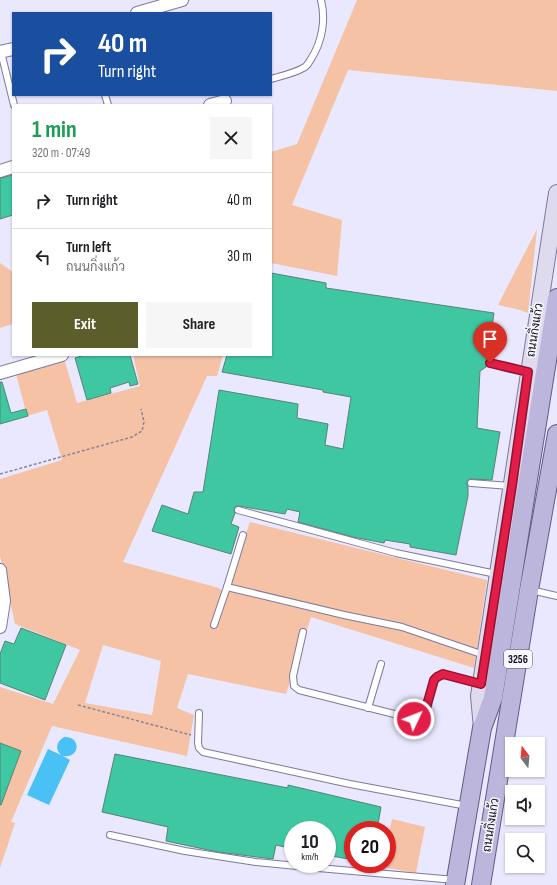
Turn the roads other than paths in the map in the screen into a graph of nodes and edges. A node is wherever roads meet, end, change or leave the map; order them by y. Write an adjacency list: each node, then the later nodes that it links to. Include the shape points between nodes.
1 (182, 0): 3 (street)
2 (320, 0): 5 (lane, via 323,18 321,40 316,51 305,68)
3 (140, 12)
4 (5, 51): 6 (lane)
5 (272, 79)
6 (12, 93)
7 (225, 100): 8 (street)
8 (213, 104)
9 (12, 167): 10 (street)
10 (0, 171)
11 (557, 193): 15 (main road, ถนนกิ่งแก้ว / 3256)
12 (557, 298): 35 (main road, ถนนกิ่งแก้ว / 3256, via 493,698)
13 (59, 356): 16 (street)
14 (490, 363): 15 (lane)
15 (528, 372): 19 (main road, ถนนกิ่งแก้ว / 3256)
16 (0, 373)
17 (557, 434): 25 (main road, ถนนกิ่งแก้ว / 3256)
18 (471, 482): 19 (lane)
19 (512, 486): 23 (main road, ถนนกิ่งแก้ว / 3256)
20 (238, 510): 23 (lane, via 396,553)
21 (243, 535): 24 (lane)
22 (0, 570): 28 (street, via 4,601)
23 (497, 575): 30 (main road, ถนนกิ่งแก้ว / 3256)
24 (227, 587): 27 (lane); 30 (lane, via 402,627)
25 (529, 590): 26 (lane); 39 (main road, ถนนกิ่งแก้ว / 3256)
26 (557, 596)
27 (214, 625)
28 (0, 627)
29 (303, 632): 33 (lane, via 294,686 299,690)
30 (485, 656): 32 (main road, ถนนกิ่งแก้ว / 3256)
31 (381, 664): 33 (lane)
32 (481, 684): 33 (lane, via 443,674 437,677 421,718 414,719); 35 (main road, ถนนกิ่งแก้ว / 3256, via 479,696)
33 (368, 708)
34 (200, 713): 36 (lane, via 198,743 203,752 350,784)
35 (482, 728): 36 (main road, ถนนกิ่งแก้ว / 3256)
36 (469, 806): 38 (main road, ถนนกิ่งแก้ว / 3256)
37 (110, 835): 38 (lane, via 256,862)
38 (456, 882)
39 (481, 885)

